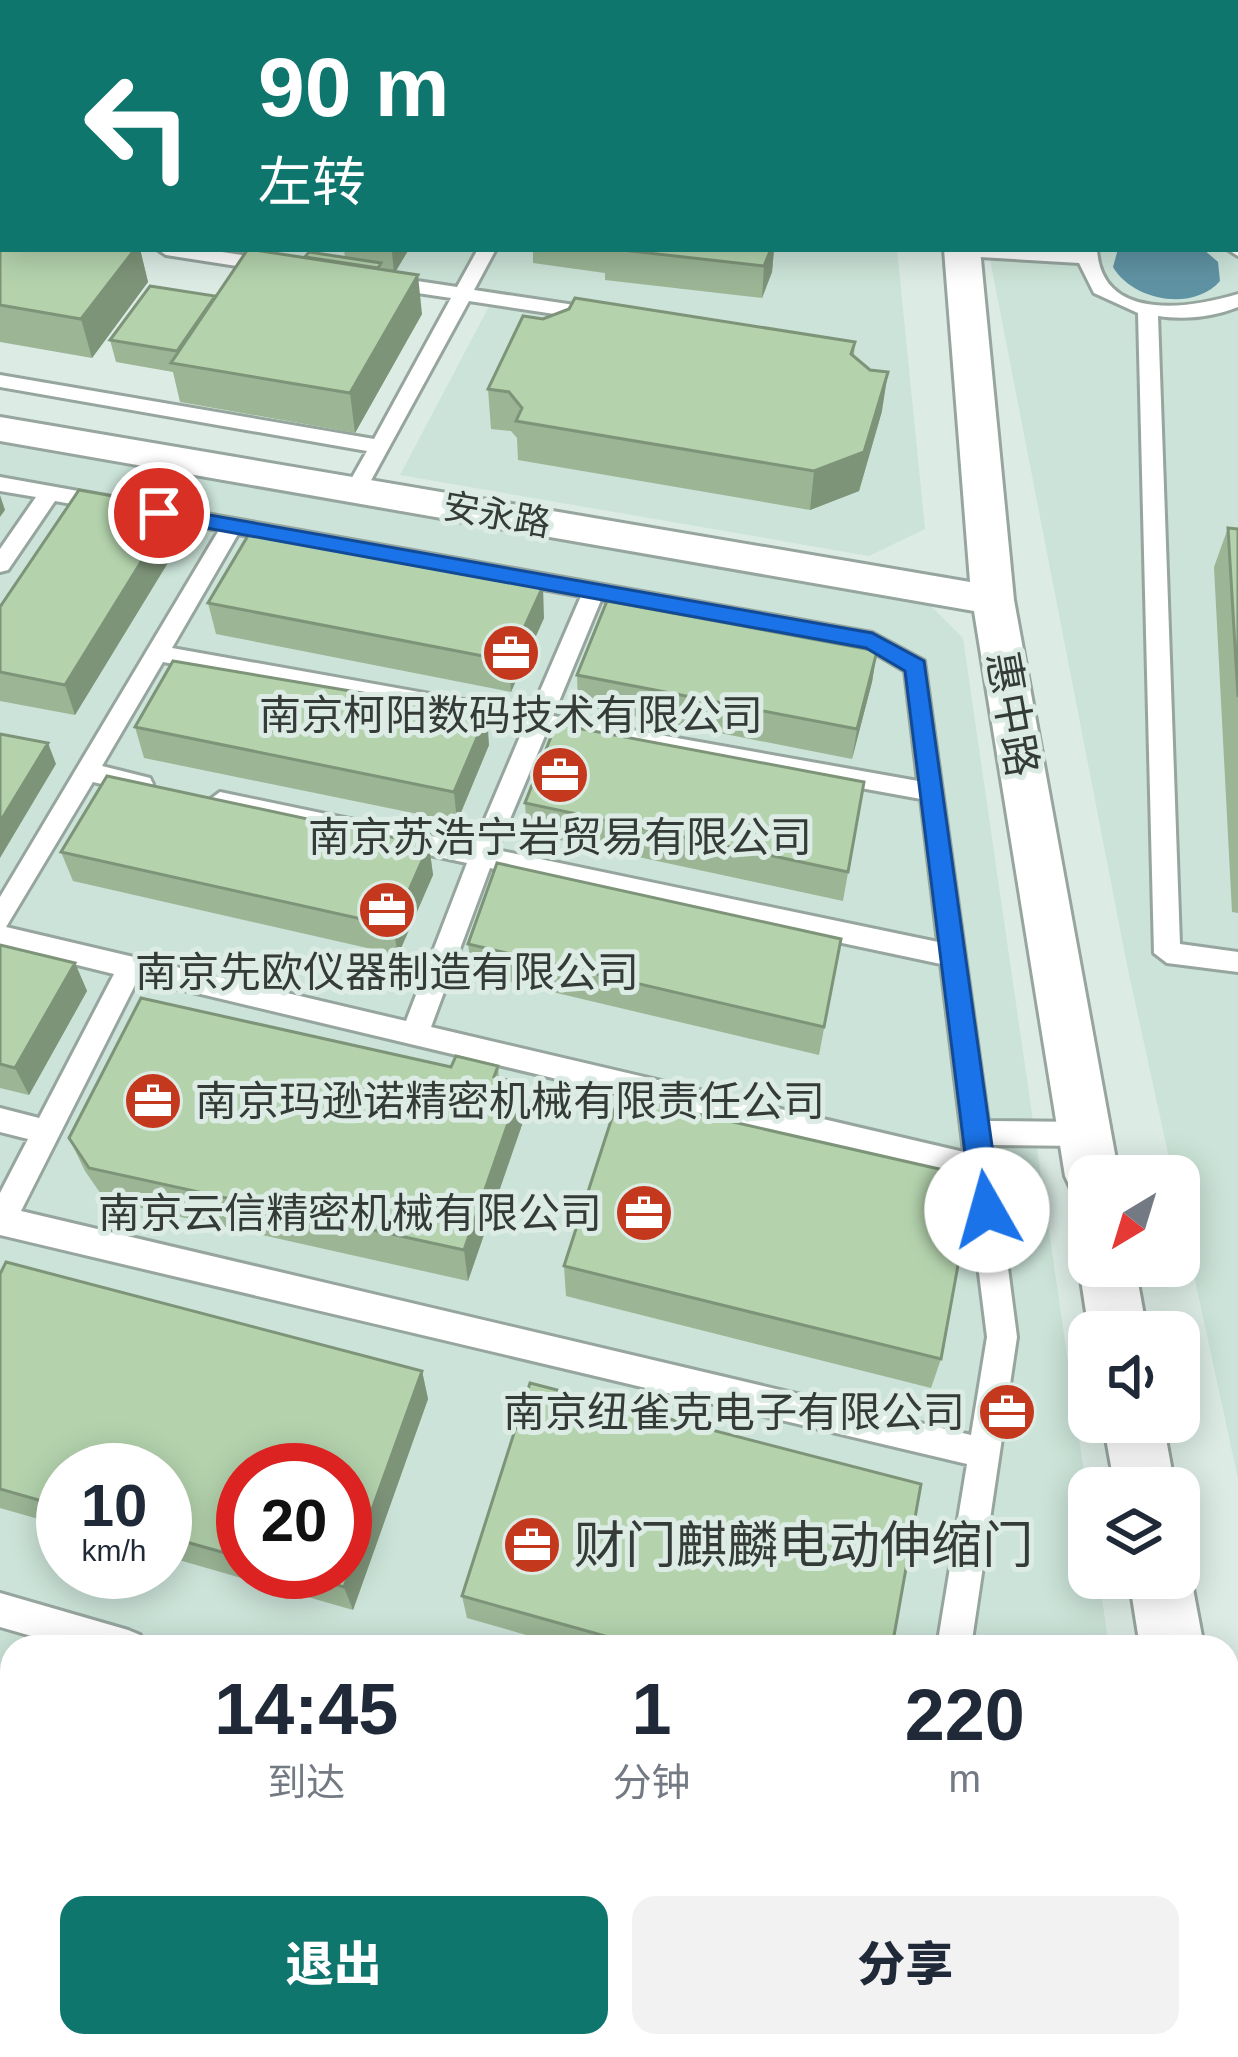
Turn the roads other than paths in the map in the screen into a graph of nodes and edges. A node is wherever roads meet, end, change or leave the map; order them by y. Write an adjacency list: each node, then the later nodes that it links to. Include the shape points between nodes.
1 (186, 252): 6 (lane)
2 (486, 252): 8 (lane)
3 (962, 252): 21 (street, 惠中路)
4 (1038, 252): 5 (lane)
5 (1088, 254): 10 (lane, via 1101,288)
6 (303, 270)
7 (372, 280): 8 (lane)
8 (463, 294): 11 (lane); 14 (lane)
9 (1238, 300): 10 (lane, via 1202,314)
10 (1148, 310): 32 (lane, via 1167,953)
11 (625, 319)
12 (0, 381): 14 (lane)
13 (0, 429): 16 (street, 安永路)
14 (380, 447): 16 (lane)
15 (0, 484): 17 (lane)
16 (356, 490): 21 (street, 安永路)
17 (50, 493): 18 (lane, via 80,509); 19 (lane)
18 (232, 526): 20 (lane); 22 (lane)
19 (0, 565)
20 (594, 591): 23 (lane); 26 (lane, via 872,641 916,667)
21 (993, 600): 38 (street, 惠中路)
22 (157, 653): 23 (lane); 24 (lane)
23 (537, 721): 26 (lane); 28 (lane)
24 (87, 772): 25 (lane); 29 (lane)
25 (156, 787)
26 (932, 792): 31 (lane)
27 (203, 797): 28 (lane)
28 (482, 856): 31 (lane); 34 (lane)
29 (0, 919)
30 (0, 936): 33 (lane)
31 (953, 956): 37 (lane)
32 (1238, 962)
33 (131, 967): 34 (lane); 36 (lane)
34 (415, 1034): 39 (lane)
35 (0, 1120): 36 (lane)
36 (47, 1132): 40 (lane)
37 (976, 1133): 38 (lane); 39 (lane)
38 (1088, 1155)
39 (981, 1168): 41 (lane, via 1003,1336)
40 (1, 1221): 41 (lane)
41 (984, 1454): 45 (lane)
42 (1164, 1599): 46 (street)
43 (0, 1610): 44 (lane)
44 (86, 1635)
45 (956, 1635)
46 (1170, 1635)

